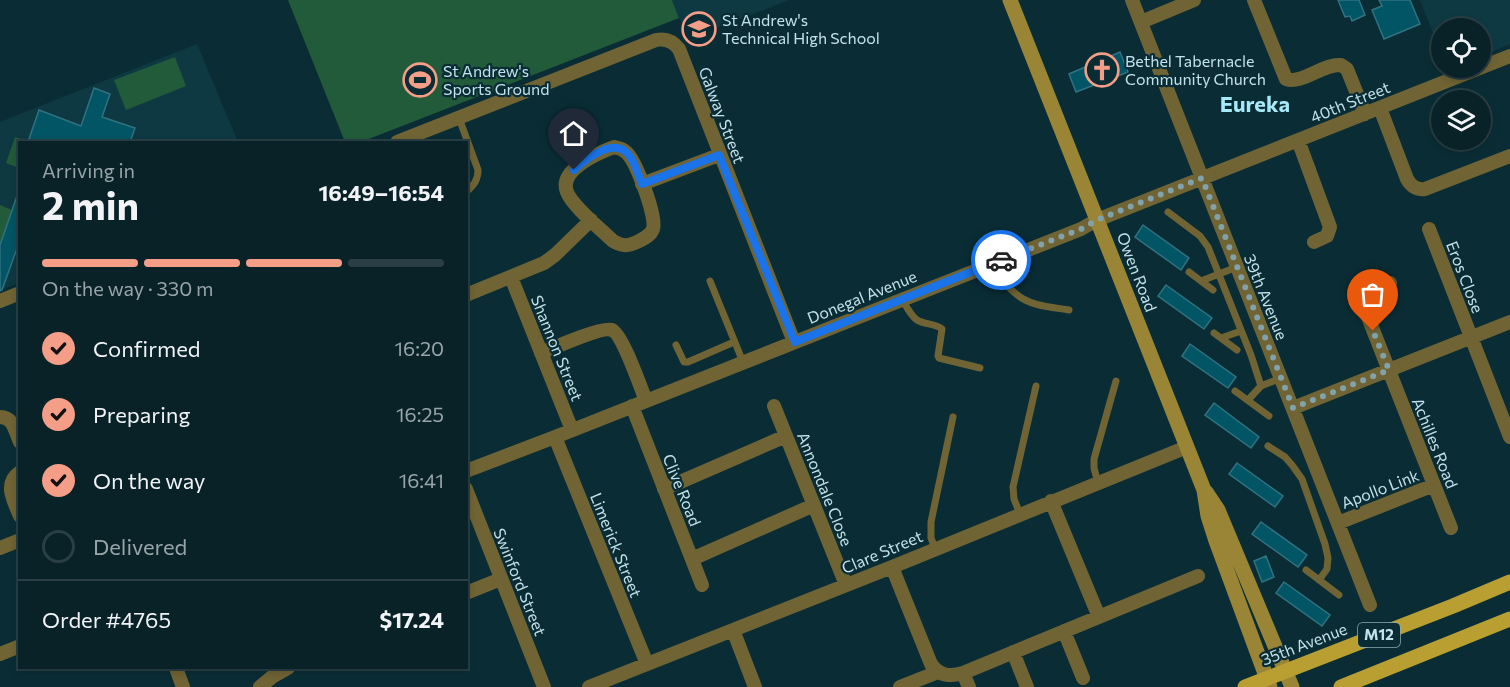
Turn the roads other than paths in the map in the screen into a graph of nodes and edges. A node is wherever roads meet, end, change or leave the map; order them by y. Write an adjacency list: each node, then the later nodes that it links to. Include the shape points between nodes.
1 (1010, 0): 21 (street, Owen Road)
2 (1132, 0): 5 (street, 39th Avenue)
3 (1194, 0): 5 (street)
4 (1254, 0): 8 (street, via 1286,79 1293,81 1341,65 1347,69)
5 (1141, 22): 16 (street, 39th Avenue)
6 (1510, 56): 7 (street, 40th Street)
7 (1380, 108): 8 (street, 40th Street); 15 (street, via 1407,179 1416,188 1429,188)
8 (1365, 114): 10 (street, 40th Street)
9 (459, 118): 11 (street, Galway Street); 12 (lane); 14 (street, Galway Street, via 665,39 679,49)
10 (1298, 140): 16 (street, 40th Street); 23 (street, via 1330,226 1328,236)
11 (400, 141)
12 (467, 141)
13 (468, 143): 18 (lane, via 478,170 478,178)
14 (719, 155): 17 (street); 44 (street, Galway Street)
15 (1510, 156)
16 (1202, 178): 21 (street, Donegal Avenue); 25 (street, 39th Avenue)
17 (642, 184): 20 (street, via 654,223 646,237 620,246); 20 (street, via 630,158 619,148 587,159 568,178 566,188 572,201)
18 (468, 190)
19 (1168, 212): 27 (lane, via 1205,242)
20 (591, 220): 28 (street, via 549,260)
21 (1097, 220): 24 (street, Donegal Avenue); 70 (street, Owen Road)
22 (1429, 229): 42 (street, Eros Close)
23 (1314, 242)
24 (990, 264): 35 (street, Donegal Avenue); 37 (lane, via 1021,297)
25 (1237, 267): 27 (lane); 51 (street, 39th Avenue)
26 (1189, 272): 30 (lane)
27 (1219, 274): 30 (lane); 39 (lane)
28 (511, 277): 34 (street); 47 (street, Shannon Street)
29 (710, 281): 43 (lane)
30 (1201, 281): 32 (lane)
31 (1390, 283): 50 (street, Achilles Road, via 1371,291 1364,303)
32 (1213, 290)
33 (18, 294): 36 (street)
34 (468, 294)
35 (902, 299): 44 (street, Donegal Avenue); 49 (lane, via 914,318 942,329 939,358)
36 (0, 301)
37 (1069, 310)
38 (1510, 322): 42 (street)
39 (1241, 331): 41 (lane); 54 (lane)
40 (1214, 333): 41 (lane)
41 (1221, 338): 46 (lane)
42 (1471, 338): 50 (street); 68 (street, Eros Close)
43 (734, 342): 45 (lane, via 688,362 682,360); 48 (lane)
44 (795, 342): 48 (street, Donegal Avenue)
45 (676, 345)
46 (1237, 350)
47 (542, 353): 57 (street, via 599,330 615,331); 64 (street, Shannon Street)
48 (743, 362): 57 (street, Donegal Avenue)
49 (980, 368)
50 (1389, 370): 60 (street); 74 (street, Achilles Road)
51 (1281, 378): 54 (lane); 60 (street, 39th Avenue)
52 (1116, 381): 73 (lane, via 1094,459)
53 (1036, 386): 83 (lane, via 1013,487)
54 (1261, 386): 56 (lane)
55 (1235, 391): 56 (lane)
56 (1248, 400): 61 (lane)
57 (646, 401): 58 (street, Donegal Avenue)
58 (632, 406): 64 (street, Donegal Avenue); 75 (street, Clive Road)
59 (774, 406): 65 (street, Annondale Close)
60 (1293, 408): 79 (street, 39th Avenue)
61 (1269, 416)
62 (0, 417): 66 (street, via 11,421)
63 (953, 417): 88 (lane, via 931,522)
64 (572, 430): 67 (street, Donegal Avenue)
65 (786, 436): 75 (street); 80 (street, Annondale Close)
66 (18, 437)
67 (555, 437): 71 (street, Donegal Avenue); 108 (street, Limerick Street)
68 (1510, 437)
69 (1268, 446): 81 (lane, via 1285,457 1302,478)
70 (1187, 447): 73 (street, Clare Street); 76 (street, Owen Road)
71 (468, 470)
72 (18, 473): 82 (street, via 13,477 10,492)
73 (1098, 483): 78 (street, Clare Street)
74 (1434, 485): 84 (street, Apollo Link); 85 (street, Achilles Road)
75 (664, 489): 89 (street, Clive Road)
76 (1204, 490): 111 (street, Owen Road, via 1218,510); 116 (street, Owen Road, via 1216,541)
77 (468, 494): 93 (street, Swinford Street)
78 (1051, 501): 83 (street, Clare Street); 101 (street)
79 (1330, 502): 81 (lane); 84 (street, 39th Avenue)
80 (814, 505): 89 (street); 97 (street, Annondale Close)
81 (1312, 509): 94 (lane, via 1328,558 1327,569)
82 (18, 511)
83 (1020, 514): 88 (street, Clare Street)
84 (1338, 523): 100 (street, 39th Avenue)
85 (1451, 528)
86 (18, 541): 87 (street)
87 (0, 548)
88 (935, 548): 90 (street, Clare Street)
89 (692, 559): 96 (street, Clive Road)
90 (892, 567): 97 (street, Clare Street); 112 (street, via 931,664)
91 (1306, 570): 94 (lane)
92 (1198, 576): 101 (street)
93 (501, 579): 98 (street); 119 (street, Swinford Street)
94 (1319, 580): 99 (lane)
95 (1510, 582): 111 (main road, 35th Avenue / M12)
96 (702, 585)
97 (846, 585): 103 (street, Clare Street)
98 (468, 592)
99 (1339, 595)
100 (1370, 605)
101 (1099, 617): 104 (street)
102 (1510, 619): 127 (main road, M12)
103 (733, 630): 108 (street, Clare Street); 121 (street)
104 (1064, 631): 106 (street); 114 (street)
105 (18, 647): 107 (street)
106 (1013, 652): 113 (street); 124 (street)
107 (0, 654)
108 (646, 664): 115 (street, Clare Street)
109 (176, 669): 117 (street)
110 (286, 669): 118 (street)
111 (1286, 671): 116 (main road, 35th Avenue / M12); 126 (street, Owen Road)
112 (938, 672): 113 (street); 122 (street)
113 (963, 672): 123 (street)
114 (1083, 678)
115 (611, 683): 120 (street, Clare Street)
116 (1268, 683): 125 (main road, 35th Avenue / M12)
117 (178, 685)
118 (260, 687)
119 (544, 687)
120 (590, 687)
121 (755, 687)
122 (900, 687)
123 (969, 687)
124 (1027, 687)
125 (1245, 687)
126 (1292, 687)
127 (1341, 687)

